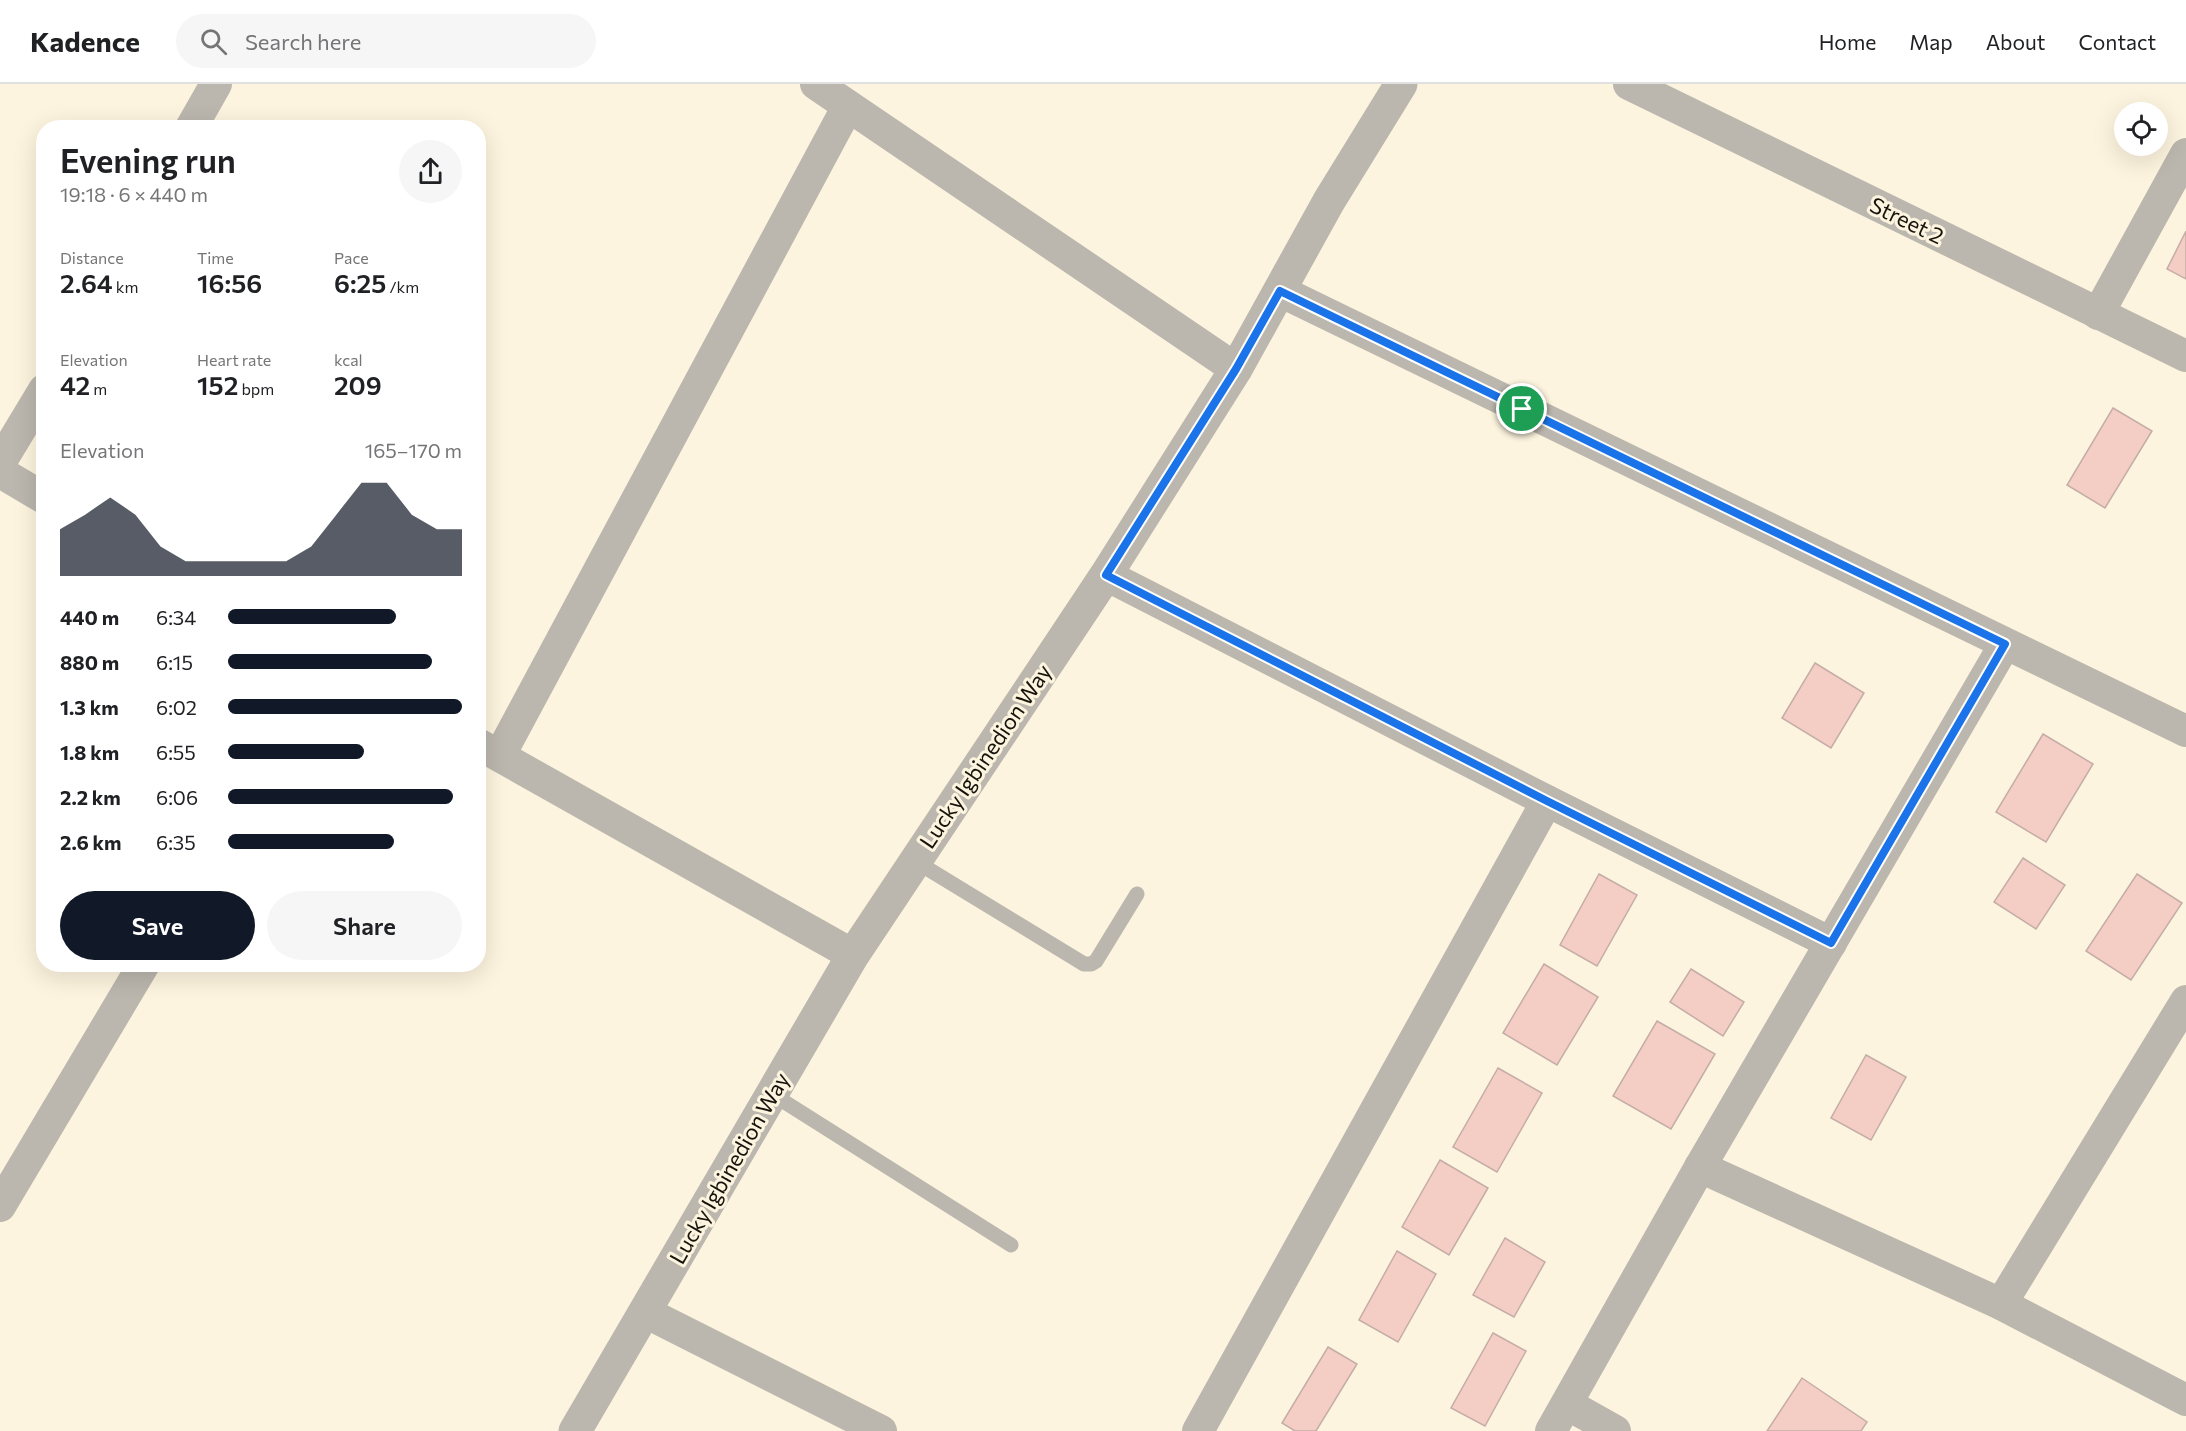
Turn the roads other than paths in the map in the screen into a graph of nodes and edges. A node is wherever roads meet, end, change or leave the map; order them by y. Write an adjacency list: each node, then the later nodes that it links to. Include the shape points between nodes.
1 (216, 84): 6 (street)
2 (816, 84): 5 (street)
3 (1401, 84): 8 (street, Lucky Igbinedion Way, via 1329,201)
4 (1629, 84): 9 (street, Street 2)
5 (848, 106): 11 (street); 19 (street)
6 (196, 120)
7 (2186, 154): 9 (street)
8 (1280, 291): 11 (street, Lucky Igbinedion Way); 17 (street)
9 (2098, 314): 10 (street, Street 2)
10 (2186, 356)
11 (1236, 369): 16 (street, Lucky Igbinedion Way)
12 (36, 403): 13 (street)
13 (0, 463)
14 (0, 472): 15 (street)
15 (36, 493)
16 (1106, 575): 20 (street); 21 (street, Lucky Igbinedion Way)
17 (2005, 644): 18 (street); 23 (street)
18 (2186, 731)
19 (489, 749): 24 (street)
20 (1547, 801): 23 (street); 37 (street)
21 (915, 861): 22 (lane, via 1083,964 1096,961); 24 (street, Lucky Igbinedion Way)
22 (1137, 894)
23 (1831, 943): 28 (street)
24 (853, 955): 27 (street, Lucky Igbinedion Way)
25 (139, 972): 29 (street)
26 (2186, 1001): 31 (street)
27 (772, 1094): 30 (lane); 32 (street, Lucky Igbinedion Way)
28 (1700, 1167): 31 (street); 34 (street)
29 (0, 1206)
30 (1011, 1245)
31 (2001, 1304): 33 (street)
32 (645, 1312): 35 (street, Lucky Igbinedion Way); 36 (street)
33 (2186, 1400)
34 (1567, 1404): 38 (street); 39 (street)
35 (575, 1431)
36 (881, 1431)
37 (1198, 1431)
38 (1551, 1431)
39 (1615, 1431)

